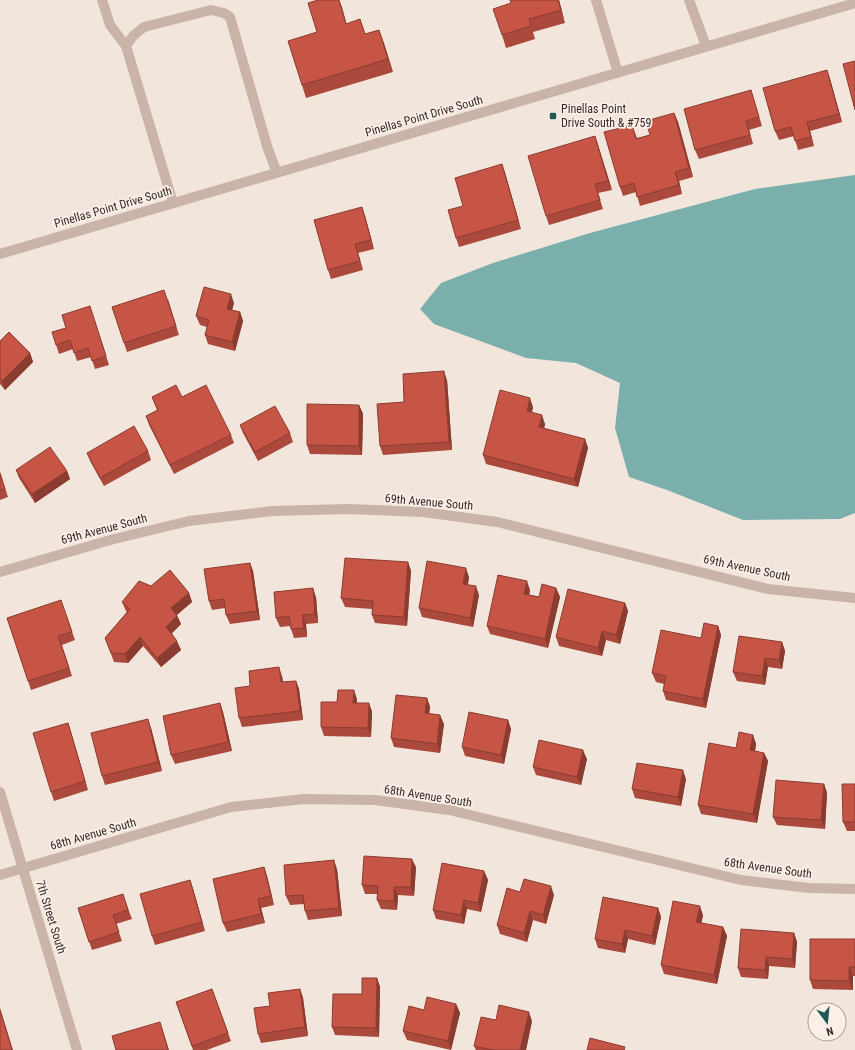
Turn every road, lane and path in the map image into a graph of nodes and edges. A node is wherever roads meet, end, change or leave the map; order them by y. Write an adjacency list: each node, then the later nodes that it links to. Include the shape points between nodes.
1 (102, 0): 5 (street, via 110,25)
2 (596, 0): 7 (street)
3 (689, 0): 6 (street)
4 (855, 3): 6 (street, Pinellas Point Drive South)
5 (126, 46): 8 (street, via 144,27 211,10 230,17); 9 (street)
6 (706, 46): 7 (street, Pinellas Point Drive South)
7 (618, 72): 8 (street, Pinellas Point Drive South)
8 (277, 173): 9 (street, Pinellas Point Drive South)
9 (173, 203): 10 (street, Pinellas Point Drive South)
10 (0, 254)
11 (0, 572): 12 (street, 69th Avenue South, via 114,539 189,521 272,510 348,509 423,512 497,522 768,589)
12 (855, 598)
13 (0, 792): 14 (street, 7th Street South)
14 (23, 868): 15 (street, 68th Avenue South); 16 (street, 68th Avenue South, via 231,807 304,800 375,800 449,810 741,880 809,888); 17 (street, 7th Street South)
15 (0, 875)
16 (855, 890)
17 (77, 1050)

